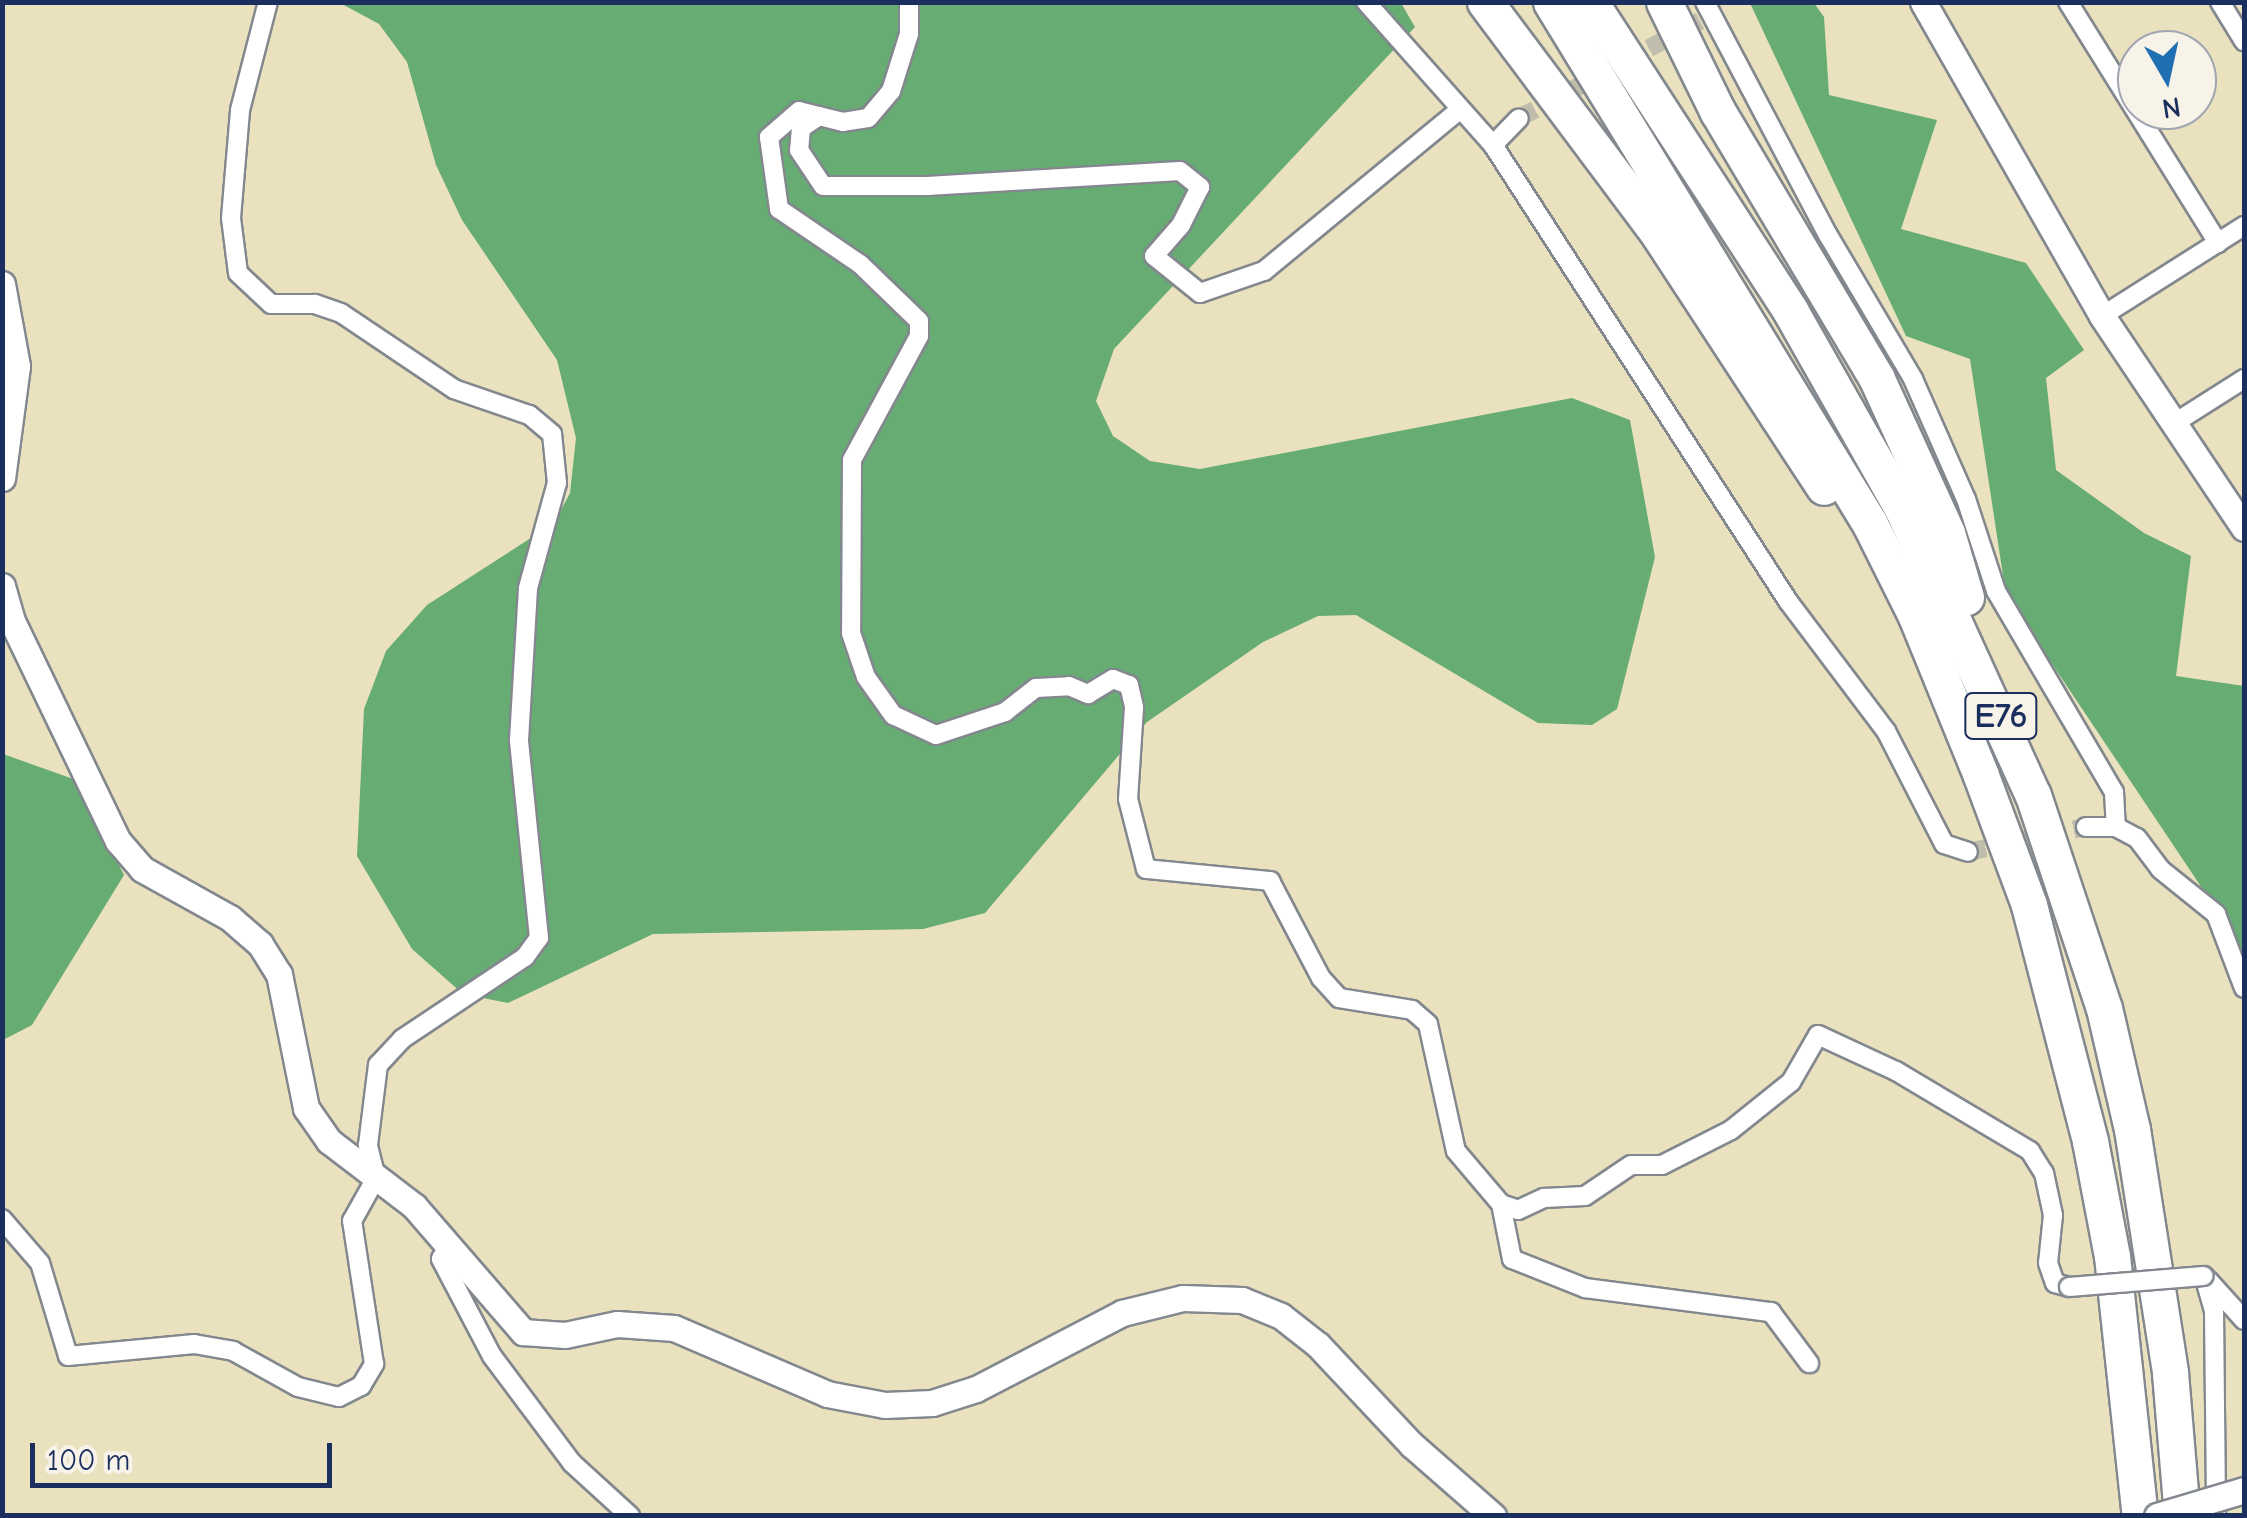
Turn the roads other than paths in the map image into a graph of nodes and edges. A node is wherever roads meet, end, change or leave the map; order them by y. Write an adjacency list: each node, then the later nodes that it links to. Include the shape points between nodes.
1 (268, 2): 32 (street, via 240,110 231,218 238,272 271,304 315,304 341,314 454,389 529,416 552,434 557,455 557,483 528,588 519,740 540,938 526,957 402,1039 378,1066 368,1146)
2 (909, 2): 14 (street, via 909,34 890,91 868,118)
3 (1366, 2): 13 (street)
4 (1485, 2): 27 (highway, via 1660,235 1833,500)
5 (1551, 2): 27 (highway, E76, via 1870,524 1916,616)
6 (1590, 2): 26 (highway, E76, via 1791,312 1902,508)
7 (1664, 2): 26 (highway, via 1718,112 1876,377 1947,532)
8 (1923, 2): 20 (street)
9 (2068, 2): 18 (street)
10 (2220, 2): 12 (street)
11 (1706, 13): 29 (street, via 1913,378 1966,500 1996,591 2114,792)
12 (2244, 41)
13 (1458, 110): 14 (street, via 1264,270 1200,292 1154,256 1181,225 1200,187 1180,171 823,186 799,150 801,128); 16 (street)
14 (819, 116): 33 (street, via 799,111 769,137 779,208 860,264 919,321 919,336 852,460 851,634 866,677 893,715 936,735 1005,712 1036,688 1069,686 1088,694 1113,679 1129,685 1134,707 1128,799 1146,868 1270,882 1321,978 1339,998 1412,1010 1428,1024 1456,1151)
15 (1519, 118): 16 (street)
16 (1493, 145): 30 (street, via 1788,601 1886,732 1944,844)
17 (2244, 226): 18 (street)
18 (2218, 243): 20 (street)
19 (2, 284): 23 (street, via 17,366)
20 (2102, 316): 22 (street)
21 (2244, 380): 22 (street)
22 (2173, 424): 24 (street)
23 (2, 478)
24 (2244, 528)
25 (2, 586): 32 (street, via 12,621 118,841 142,868 230,918 260,944 279,974 306,1108 330,1142)
26 (1995, 700): 44 (highway, E76, via 2070,897 2132,1129 2167,1356)
27 (1980, 774): 42 (highway, E76, via 2029,905 2090,1142 2120,1311)
28 (2086, 827): 29 (street)
29 (2116, 827): 31 (street, via 2137,838 2160,868 2216,914)
30 (1968, 852)
31 (2244, 988)
32 (376, 1178): 34 (street, via 352,1221 374,1364 361,1386 338,1397 298,1387 233,1351 68,1356 40,1263); 35 (street, via 414,1206)
33 (1501, 1204): 36 (street, bridge, via 1518,1210 1544,1198 1585,1196 1630,1164 1662,1165 1730,1130 1791,1082 1818,1035 1896,1071 2030,1151 2044,1172 2053,1216 2048,1263 2054,1283 2204,1276); 38 (street, via 1512,1259 1548,1278 1771,1312)
34 (2, 1219)
35 (449, 1245): 40 (street, via 440,1259 492,1356 572,1462); 41 (street, via 523,1332 674,1328 827,1394 885,1406 932,1403 976,1389 1122,1314 1183,1298 1242,1300 1281,1316 1318,1345 1412,1445)
36 (2220, 1306): 37 (street); 45 (street)
37 (2244, 1320)
38 (1809, 1363)
39 (2244, 1490): 43 (street, bridge)
40 (630, 1516)
41 (1493, 1516)
42 (2140, 1516)
43 (2157, 1516)
44 (2182, 1516)
45 (2216, 1516)

